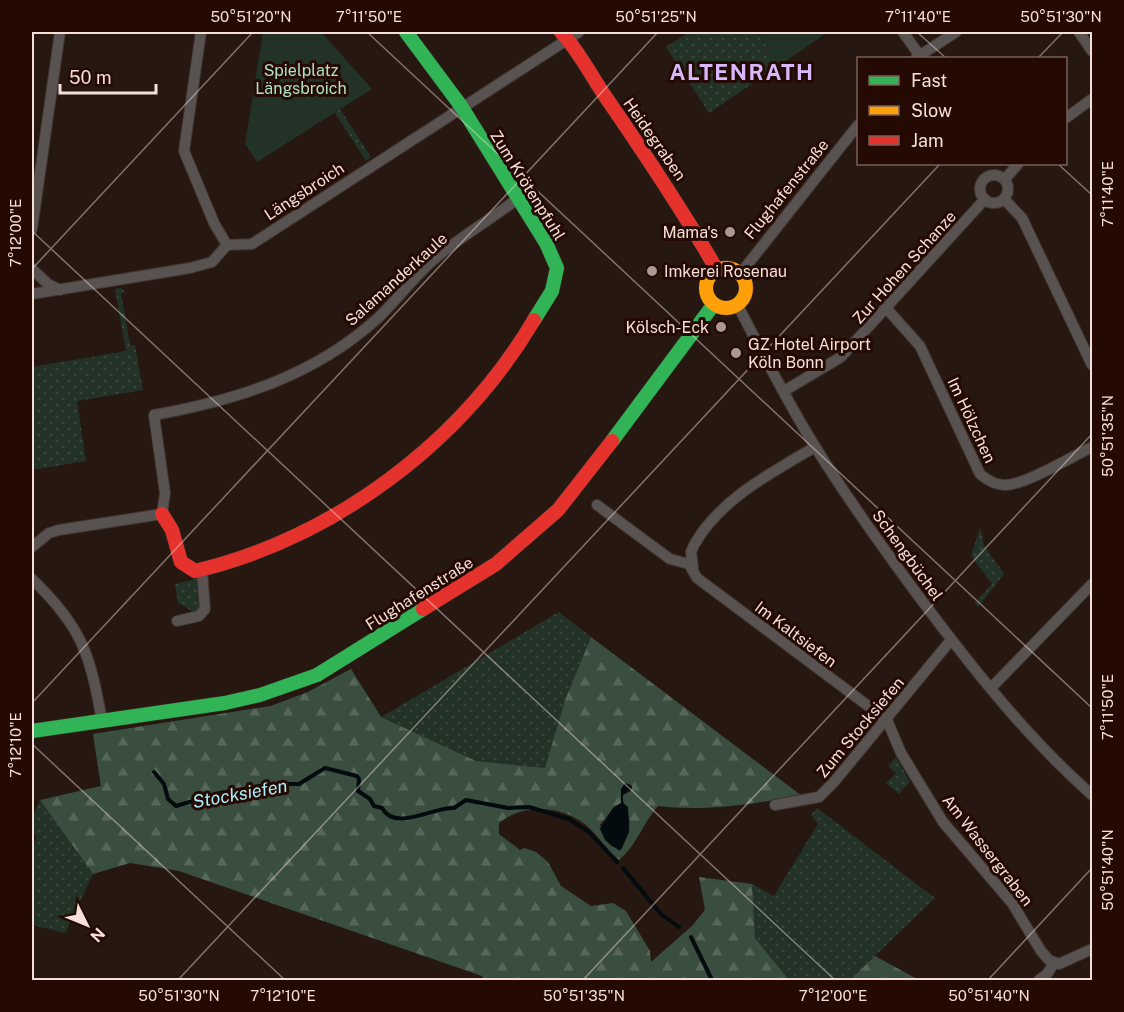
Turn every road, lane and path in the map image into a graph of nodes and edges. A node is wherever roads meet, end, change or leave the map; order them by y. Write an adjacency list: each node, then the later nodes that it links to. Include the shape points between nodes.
1 (60, 32): 19 (street)
2 (201, 32): 20 (street, via 184,151)
3 (406, 32): 11 (main road, Zum Krötenpfuhl)
4 (903, 32): 9 (street)
5 (957, 32): 9 (street)
6 (1079, 32): 8 (street)
7 (570, 34): 11 (street, Längsbroich); 22 (main road, Heidegraben, via 678,201)
8 (1092, 51)
9 (918, 57)
10 (1092, 99): 12 (street)
11 (461, 106): 16 (main road, Zum Krötenpfuhl); 20 (street, Längsbroich, via 252,244)
12 (1067, 117)
13 (857, 126): 23 (street, Flughafenstraße)
14 (1017, 165): 15 (street)
15 (1005, 179): 17 (street, Zur Hohen Schanze, via 994,175 986,178 981,188); 18 (street, via 1008,188)
16 (517, 199): 34 (street, Salamanderkaule, via 442,253 379,317 325,357 244,395 154,415 165,493); 37 (main road, Zum Krötenpfuhl, via 546,243 556,262 557,274 552,291 525,338 470,407 417,458 371,494 292,538)
17 (985, 199): 18 (street); 28 (street, Zur Hohen Schanze)
18 (1004, 199): 29 (street, via 1022,218)
19 (32, 229)
20 (227, 245): 24 (street, via 212,262 190,268)
21 (32, 269): 24 (street)
22 (717, 270): 23 (main road, via 725,268); 26 (main road, via 707,282 708,298)
23 (740, 274): 27 (main road, via 746,286)
24 (60, 290): 25 (street)
25 (32, 294)
26 (714, 304): 27 (main road, via 726,308); 44 (main road, Flughafenstraße, via 558,510 496,564 332,666 293,685 225,703)
27 (737, 304): 30 (street, Schengbüchel)
28 (887, 309): 30 (street, Zur Hohen Schanze, via 841,357); 32 (street, Im Hölzchen, via 920,346 980,474 987,480 1001,485 1018,483)
29 (1092, 365)
30 (784, 391): 31 (street, Schengbüchel)
31 (815, 447): 36 (street, via 732,501 697,539 691,552); 41 (street, Schengbüchel)
32 (1092, 447)
33 (597, 505): 36 (street, Im Kaltsiefen, via 670,559)
34 (162, 514): 35 (street, via 59,530); 37 (main road, via 172,530 181,562)
35 (32, 547)
36 (693, 567): 43 (street, Im Kaltsiefen, via 698,578)
37 (202, 571): 40 (street, via 205,609 199,616)
38 (32, 579): 44 (street, via 66,615 81,639)
39 (1092, 584): 42 (street)
40 (177, 621)
41 (951, 640): 42 (street, Schengbüchel); 43 (street, Zum Stocksiefen)
42 (991, 688): 46 (street, Schengbüchel, via 1059,766)
43 (887, 720): 47 (street, Zum Stocksiefen, via 819,796); 49 (street, Am Wassergraben, via 901,753 943,822 999,886 1041,951)
44 (102, 721): 45 (main road, Flughafenstraße)
45 (32, 731)
46 (1092, 795)
47 (775, 806)
48 (1092, 949): 49 (street, via 1065,963)
49 (1054, 963): 50 (street)
50 (1039, 981)

